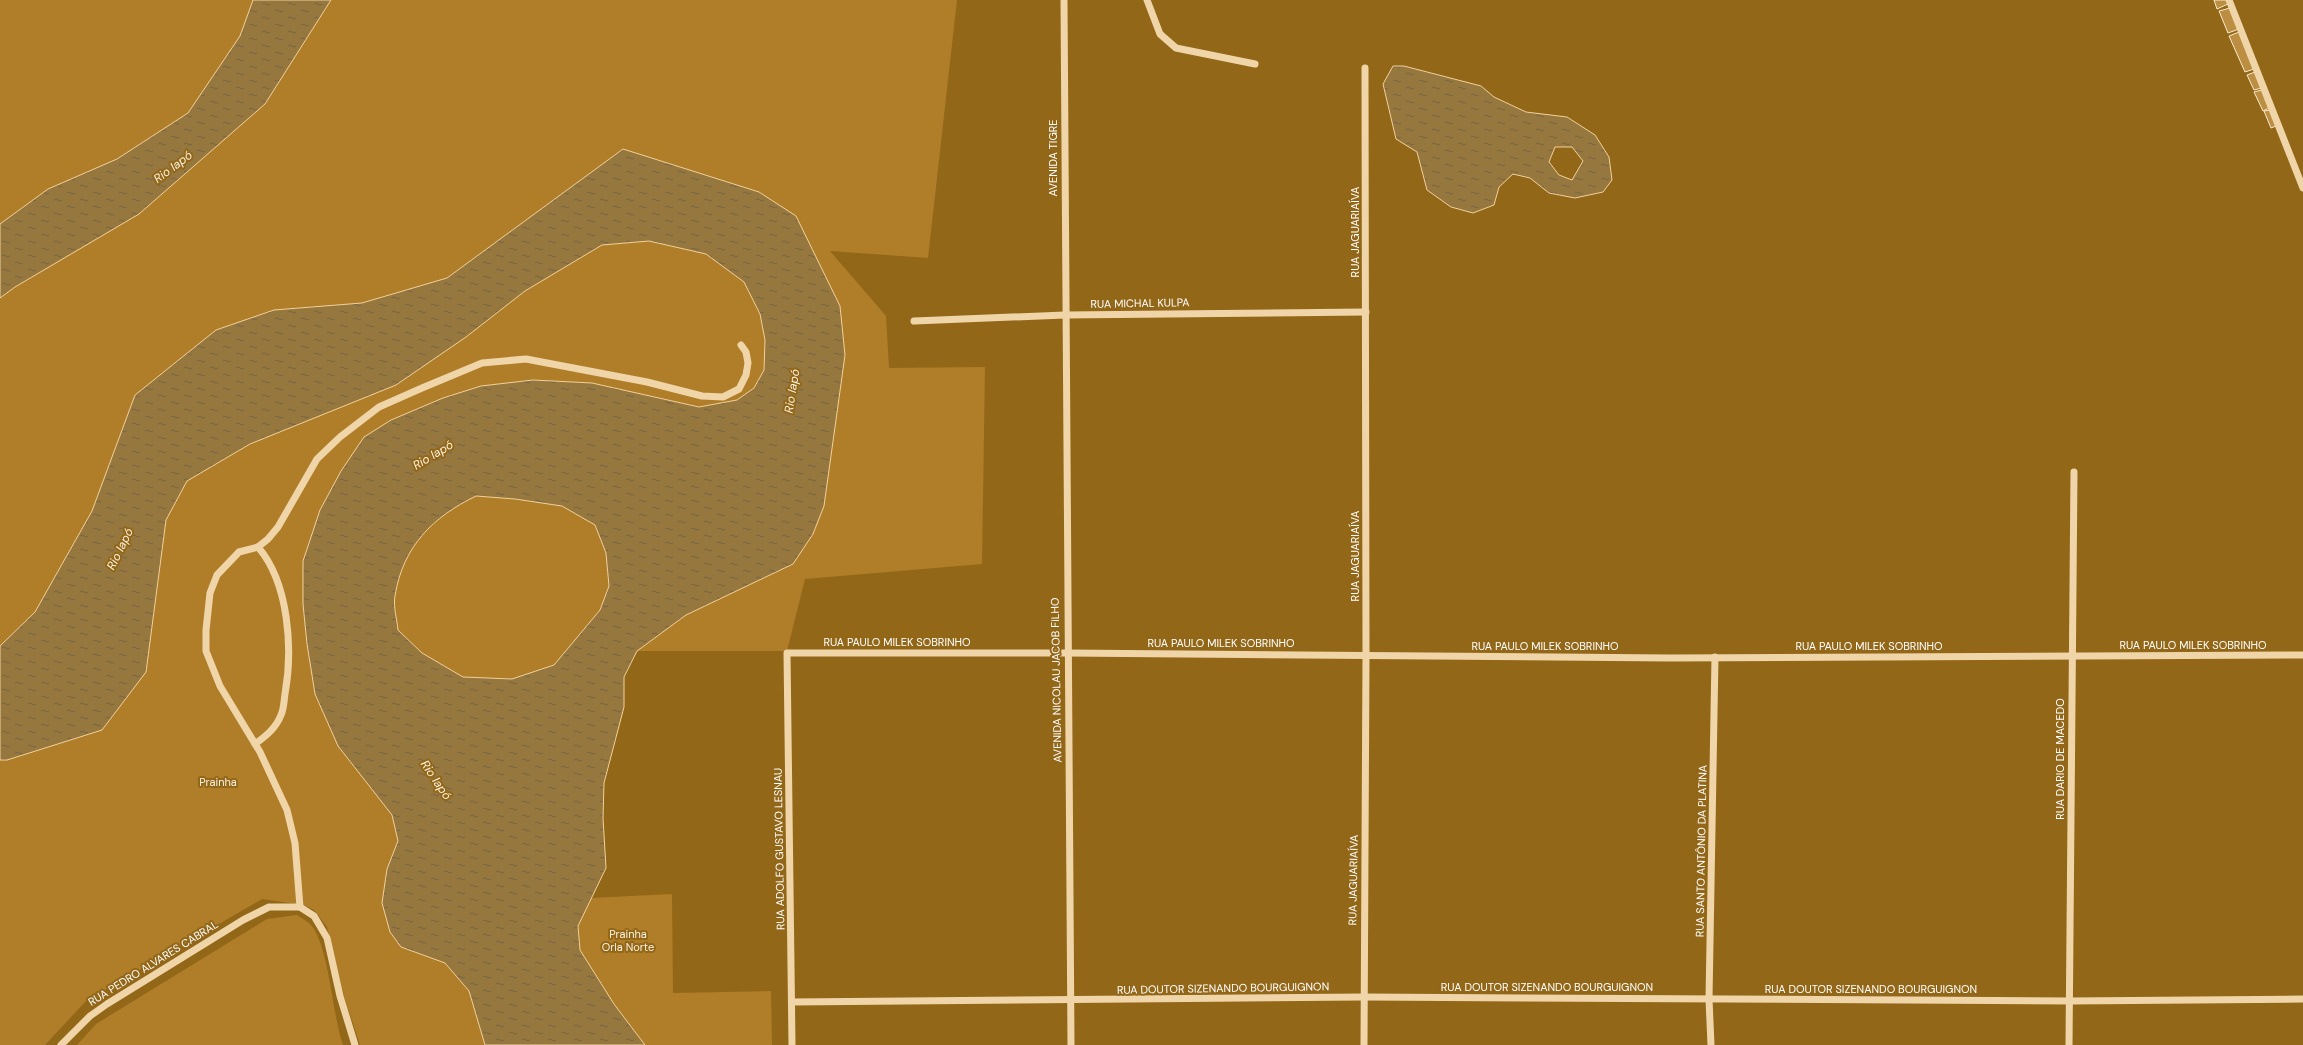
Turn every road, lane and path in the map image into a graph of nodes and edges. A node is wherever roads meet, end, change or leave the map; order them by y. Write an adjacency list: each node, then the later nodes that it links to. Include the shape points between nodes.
1 (1064, 0): 8 (street, AVENIDA TIGRE)
2 (1147, 0): 4 (street, via 1160,34 1176,48)
3 (2229, 0): 6 (street)
4 (1255, 64)
5 (1365, 68): 7 (street, RUA JAGUARIAÍVA)
6 (2303, 188)
7 (1366, 312): 8 (street, RUA MICHAL KULPA); 15 (street, RUA JAGUARIAÍVA)
8 (1065, 315): 9 (street, RUA MICHAL KULPA); 14 (street, AVENIDA NICOLAU JACOB FILHO)
9 (914, 321)
10 (741, 345): 12 (street, via 746,352 748,363 746,375 739,389 723,397 702,396 647,382 526,359 482,363 422,388 379,407 340,437 318,459 278,527)
11 (2074, 472): 17 (street, RUA DARIO DE MACEDO)
12 (258, 547): 19 (street, via 265,555 284,603 288,657 281,714 271,732); 19 (street, via 239,552 217,575 210,593 206,630 206,652 212,668)
13 (787, 653): 14 (street, RUA PAULO MILEK SOBRINHO); 26 (street, RUA ADOLFO GUSTAVO LESNAU)
14 (1067, 653): 15 (street, RUA PAULO MILEK SOBRINHO); 24 (street, AVENIDA NICOLAU JACOB FILHO)
15 (1366, 655): 18 (street, RUA PAULO MILEK SOBRINHO); 21 (street, RUA JAGUARIAÍVA)
16 (2303, 655): 17 (street, RUA PAULO MILEK SOBRINHO)
17 (2071, 656): 18 (street, RUA PAULO MILEK SOBRINHO); 25 (street, RUA DARIO DE MACEDO)
18 (1715, 657): 22 (street, RUA SANTO ANTÔNIO DA PLATINA)
19 (255, 744): 20 (street, via 287,810 296,856)
20 (300, 908): 27 (street, RUA PEDRO ALVARES CABRAL, via 269,907 243,920 107,1004 90,1016); 28 (street, via 314,916 327,938 340,996)
21 (1363, 997): 22 (street, RUA DOUTOR SIZENANDO BOURGUIGNON); 24 (street, RUA DOUTOR SIZENANDO BOURGUIGNON); 31 (street, RUA JAGUARIAÍVA)
22 (1709, 999): 25 (street, RUA DOUTOR SIZENANDO BOURGUIGNON); 32 (street, RUA SANTO ANTÔNIO DA PLATINA)
23 (2303, 1000): 25 (street, RUA DOUTOR SIZENANDO BOURGUIGNON)
24 (1071, 1001): 26 (street, RUA DOUTOR SIZENANDO BOURGUIGNON); 30 (street, AVENIDA NICOLAU JACOB FILHO)
25 (2069, 1001): 33 (street, RUA DARIO DE MACEDO)
26 (792, 1002): 29 (street, RUA ADOLFO GUSTAVO LESNAU)
27 (61, 1045)
28 (355, 1045)
29 (792, 1045)
30 (1072, 1045)
31 (1364, 1045)
32 (1711, 1045)
33 (2069, 1045)

